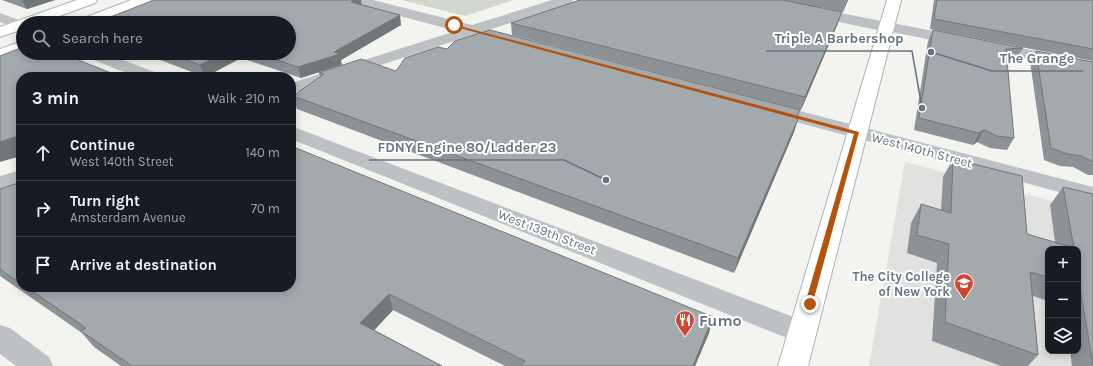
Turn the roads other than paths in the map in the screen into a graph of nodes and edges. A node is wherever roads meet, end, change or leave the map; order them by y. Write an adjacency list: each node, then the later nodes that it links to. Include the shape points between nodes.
1 (90, 0): 7 (main road)
2 (144, 0): 8 (main road)
3 (356, 0): 13 (street)
4 (566, 0): 13 (street)
5 (752, 0): 12 (street)
6 (894, 0): 12 (main road)
7 (47, 16)
8 (102, 16)
9 (0, 17): 10 (street)
10 (16, 23)
11 (16, 27): 14 (main road)
12 (887, 27): 19 (street); 23 (main road)
13 (471, 30): 15 (street); 21 (street)
14 (0, 32)
15 (528, 45)
16 (16, 49): 17 (main road)
17 (0, 55)
18 (108, 60): 20 (street)
19 (1093, 67)
20 (138, 72)
21 (296, 87)
22 (755, 105): 23 (street, West 140th Street)
23 (857, 133): 27 (street, West 140th Street); 28 (main road)
24 (296, 134): 28 (street, West 139th Street)
25 (16, 179): 26 (street)
26 (0, 184)
27 (1093, 194)
28 (802, 332): 31 (main road)
29 (0, 337): 30 (street)
30 (38, 366)
31 (794, 366)

